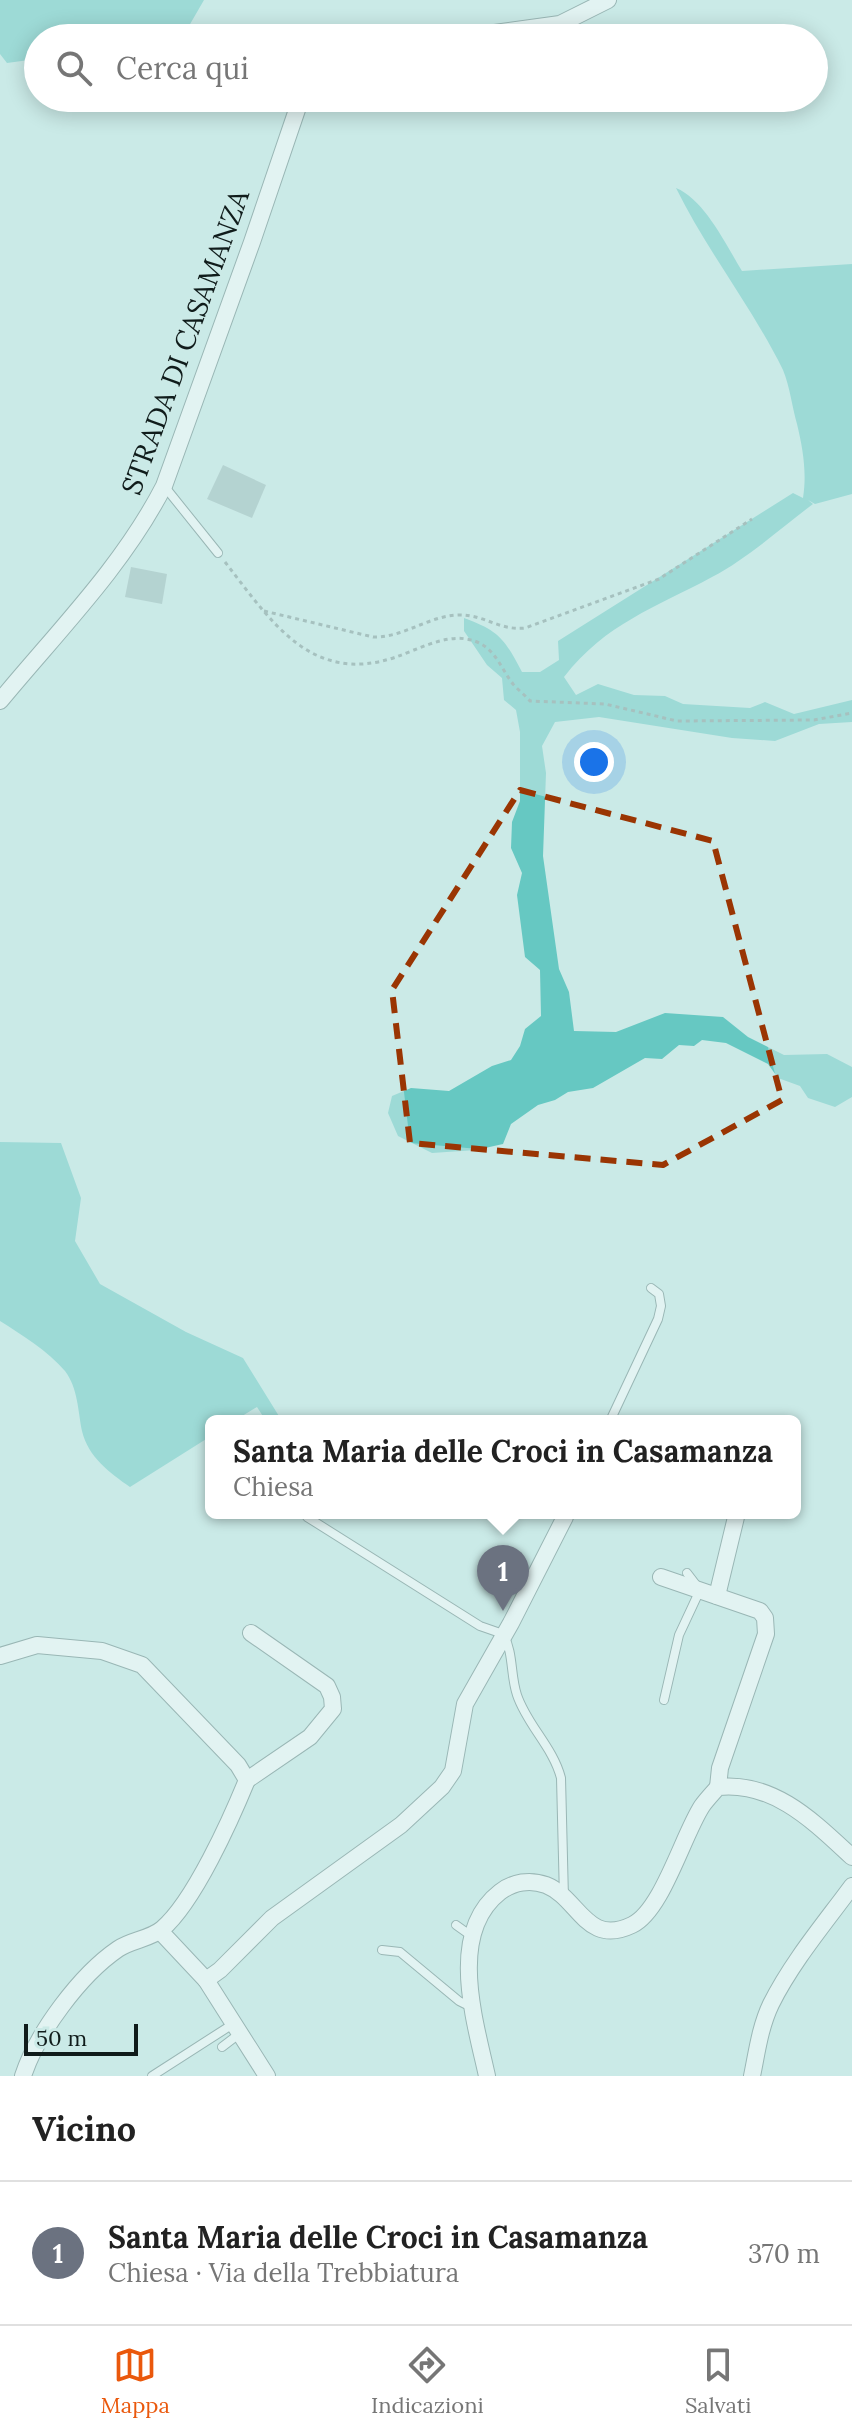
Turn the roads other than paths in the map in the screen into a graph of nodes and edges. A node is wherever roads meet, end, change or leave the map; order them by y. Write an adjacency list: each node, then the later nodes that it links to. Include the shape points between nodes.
1 (608, 0): 2 (street)
2 (560, 24)
3 (296, 112): 4 (street, STRADA DI CASAMANZA)
4 (164, 486): 5 (lane); 6 (street, STRADA DI CASAMANZA, via 117,560)
5 (218, 553)
6 (0, 701)
7 (651, 1288): 8 (lane, via 659,1294 658,1319)
8 (613, 1415)
9 (310, 1519): 17 (lane, via 480,1626)
10 (564, 1519): 17 (street)
11 (736, 1519): 15 (street)
12 (687, 1573): 14 (lane)
13 (661, 1577): 14 (street)
14 (700, 1590): 15 (street); 19 (lane, via 679,1635)
15 (717, 1596): 21 (street, via 760,1611 766,1634)
16 (251, 1633): 20 (street, via 327,1686 333,1709 310,1737)
17 (503, 1634): 24 (lane, via 525,1715 561,1778); 29 (street, via 465,1704 453,1771 442,1787 401,1825 272,1918)
18 (0, 1656): 20 (street, via 37,1645 102,1651 142,1665)
19 (664, 1700)
20 (247, 1780): 26 (street, via 230,1822 180,1910)
21 (718, 1787): 22 (street, via 757,1789 805,1813); 24 (street, via 702,1806 651,1909 635,1924 614,1932 597,1927)
22 (852, 1857)
23 (852, 1886): 37 (street, via 770,2005)
24 (564, 1899): 27 (street, via 547,1886 525,1881 506,1888 488,1901)
25 (456, 1925): 27 (lane)
26 (160, 1931): 29 (street); 33 (street, via 119,1948 85,1978 55,2016)
27 (470, 1935): 30 (street)
28 (382, 1950): 30 (lane, via 400,1952)
29 (206, 1980): 31 (street)
30 (472, 2007): 36 (street)
31 (236, 2029): 32 (lane); 34 (lane); 35 (street)
32 (222, 2047)
33 (23, 2076)
34 (152, 2076)
35 (267, 2076)
36 (487, 2076)
37 (752, 2076)

